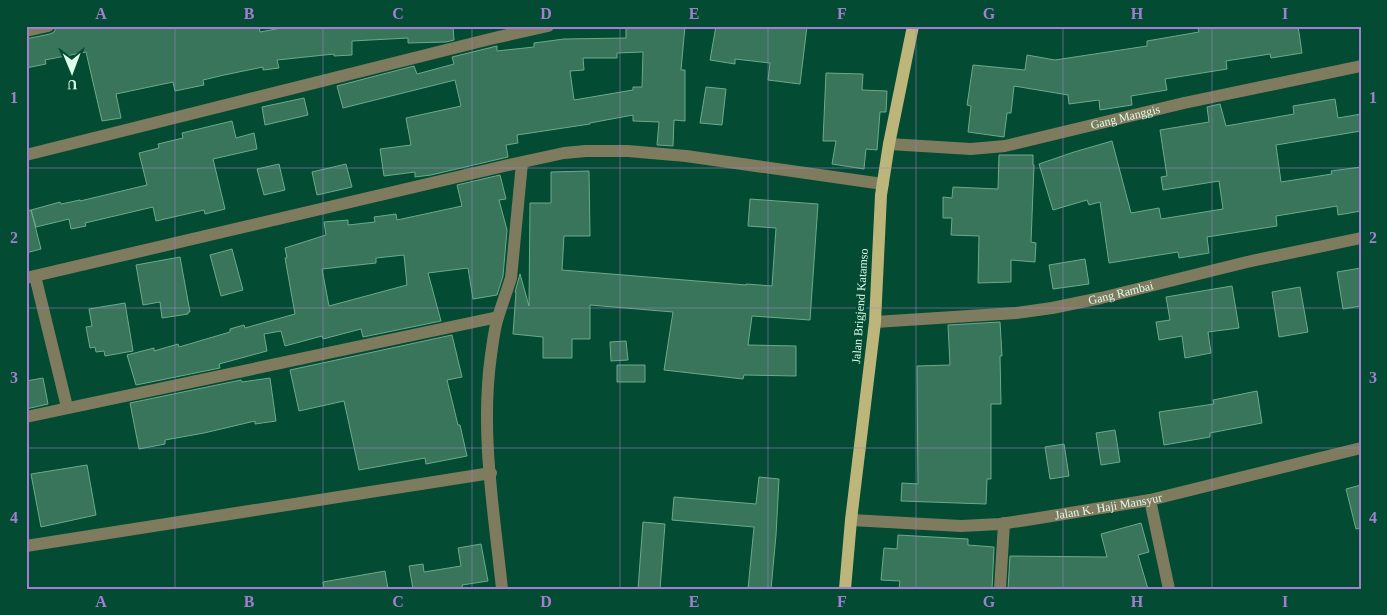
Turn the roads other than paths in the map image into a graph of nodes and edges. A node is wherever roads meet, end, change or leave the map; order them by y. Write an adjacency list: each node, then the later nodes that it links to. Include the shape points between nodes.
1 (48, 26): 4 (street)
2 (548, 26): 7 (street)
3 (913, 26): 6 (main road, Jalan Brigjend Katamso)
4 (26, 31)
5 (1361, 66): 6 (street, Gang Manggis, via 1184,103 1005,146 971,149)
6 (889, 144): 9 (main road, Jalan Brigjend Katamso)
7 (26, 155)
8 (522, 163): 9 (street, via 564,153 628,151); 11 (street); 12 (street, via 511,278)
9 (883, 184): 13 (main road, Jalan Brigjend Katamso)
10 (1361, 238): 13 (street, Gang Rambai, via 1052,308 1016,314)
11 (30, 277): 14 (street)
12 (498, 317): 14 (street); 17 (street, via 487,383)
13 (875, 322): 19 (main road, Jalan Brigjend Katamso)
14 (67, 407): 15 (street)
15 (26, 416)
16 (1361, 448): 18 (street, Jalan K. Haji Mansyur)
17 (491, 473): 21 (street); 22 (street)
18 (1150, 500): 20 (street, Jalan K. Haji Mansyur); 25 (street)
19 (851, 520): 20 (street, Jalan K. Haji Mansyur, via 962,526); 23 (main road, Jalan Brigjend Katamso)
20 (1004, 523): 24 (street)
21 (26, 546)
22 (502, 589)
23 (845, 589)
24 (1000, 589)
25 (1169, 589)

